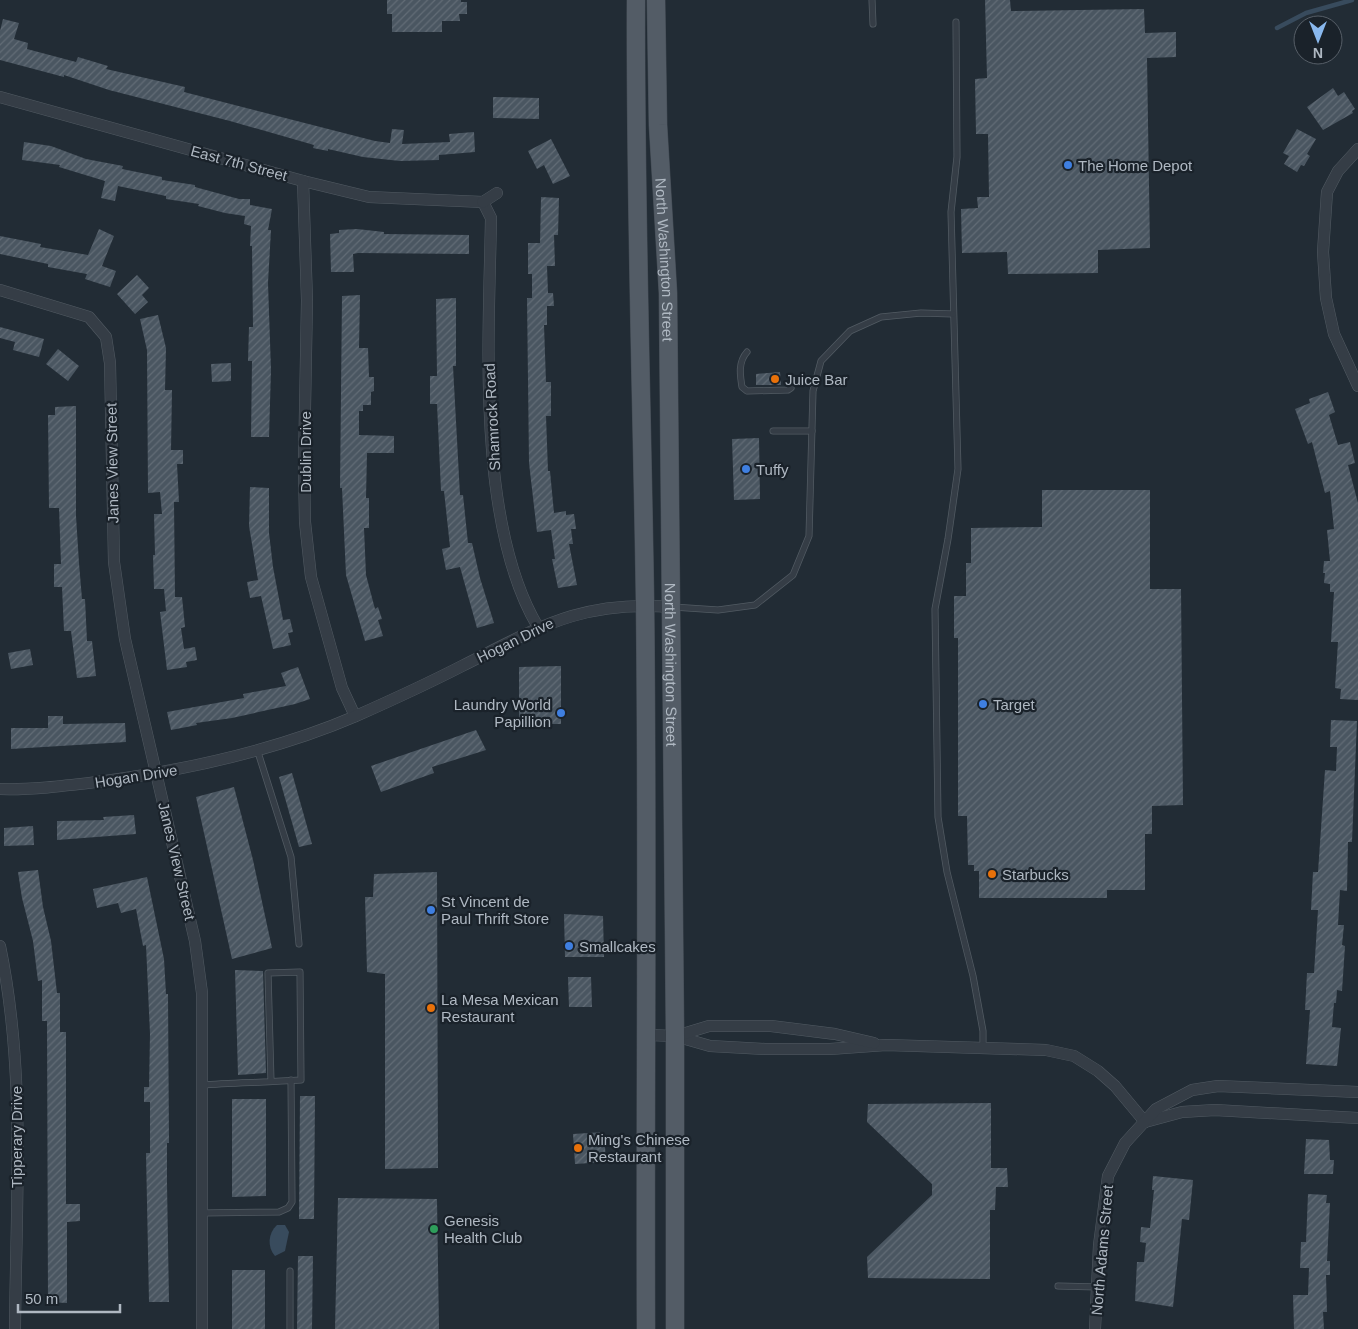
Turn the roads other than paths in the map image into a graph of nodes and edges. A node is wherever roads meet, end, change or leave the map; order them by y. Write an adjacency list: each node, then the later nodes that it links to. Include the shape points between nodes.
1 (636, 0): 18 (main road, North Washington Street, via 635,160 641,310)
2 (656, 0): 19 (main road, North Washington Street, via 658,125 668,293)
3 (872, 0): 5 (lane)
4 (956, 22): 12 (lane, via 957,157 951,212)
5 (873, 24)
6 (0, 97): 8 (street, East 7th Street)
7 (1358, 149): 14 (street, via 1338,171 1326,192 1323,252 1326,298 1334,334)
8 (303, 181): 10 (street, East 7th Street, via 369,196); 21 (street, Dublin Drive, via 308,300 305,522 311,577 342,688)
9 (497, 193): 10 (street)
10 (484, 202): 20 (street, Shamrock Road, via 491,218 489,365 497,494 504,538 520,590)
11 (0, 290): 23 (street, Janes View Street, via 88,317 106,337 110,362 114,562 125,639)
12 (953, 314): 17 (lane, Hogan Drive, via 881,316 850,331 821,361 814,391); 30 (lane, via 958,470 934,609 938,817 947,872 973,976)
13 (747, 352): 15 (lane, via 742,357 742,387 747,391)
14 (1358, 386)
15 (790, 388)
16 (773, 430): 17 (lane)
17 (812, 430): 19 (lane, Hogan Drive, via 809,536 794,576 755,605 718,610)
18 (645, 605): 19 (street, Hogan Drive); 20 (street, Hogan Drive, via 582,612); 27 (main road, North Washington Street)
19 (672, 607): 28 (main road, North Washington Street)
20 (538, 627): 21 (street, Hogan Drive, via 434,681)
21 (355, 716): 22 (street, Hogan Drive)
22 (257, 750): 23 (street, Hogan Drive); 25 (lane, via 291,857)
23 (156, 774): 24 (street, Hogan Drive, via 70,786); 33 (street, Janes View Street, via 195,941 202,993)
24 (0, 790)
25 (299, 944)
26 (0, 946): 41 (street, Tipperary Drive, via 12,1013 17,1096)
27 (648, 1035): 28 (street); 44 (main road, North Washington Street)
28 (675, 1036): 29 (street, via 710,1046 764,1049); 29 (street, via 709,1026 771,1026 835,1034); 45 (main road, North Washington Street)
29 (886, 1045): 30 (street)
30 (983, 1048): 36 (street, via 1046,1050 1074,1056 1116,1086)
31 (291, 1080): 32 (lane); 32 (lane, via 301,1080 300,972 268,974); 37 (lane, via 292,1202 288,1208 279,1212)
32 (271, 1081): 33 (lane)
33 (201, 1085): 37 (street, Janes View Street)
34 (1358, 1092): 36 (street, North Adams Street, via 1218,1086 1174,1097)
35 (1358, 1118): 36 (street, via 1215,1110 1182,1112)
36 (1144, 1122): 40 (street, North Adams Street, via 1125,1143 1108,1176 1103,1202)
37 (202, 1213): 42 (street, Janes View Street)
38 (290, 1271): 43 (lane)
39 (1058, 1286): 40 (lane)
40 (1098, 1286): 46 (street, North Adams Street)
41 (15, 1329)
42 (202, 1329)
43 (290, 1329)
44 (646, 1329)
45 (675, 1329)
46 (1095, 1329)

